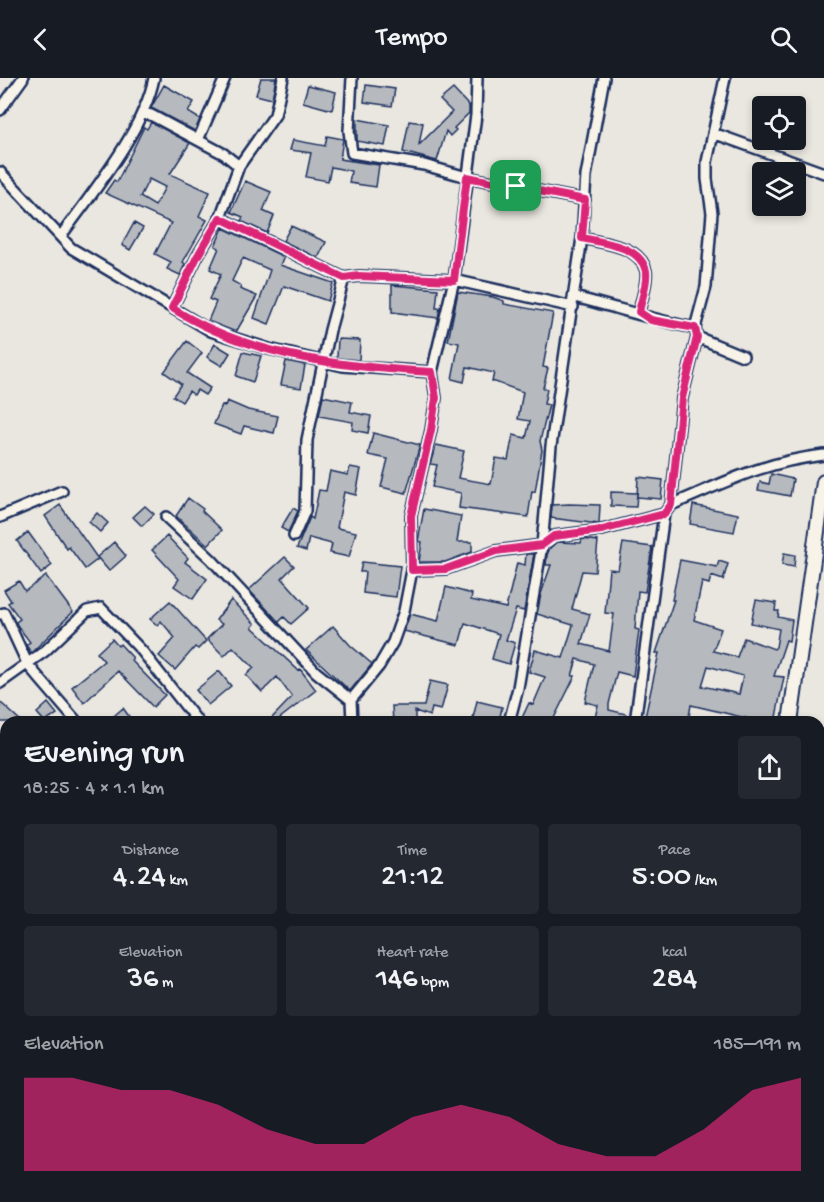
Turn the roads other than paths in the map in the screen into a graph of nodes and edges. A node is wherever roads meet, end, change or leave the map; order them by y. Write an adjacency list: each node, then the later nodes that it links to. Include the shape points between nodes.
1 (23, 78): 9 (street)
2 (154, 78): 10 (street)
3 (225, 78): 12 (street)
4 (283, 78): 13 (street, via 274,115)
5 (477, 78): 16 (street)
6 (604, 78): 17 (street)
7 (725, 78): 11 (street)
8 (348, 79): 16 (street, via 352,153)
9 (0, 110)
10 (142, 113): 12 (street); 19 (street)
11 (713, 133): 15 (street); 26 (street, via 707,179 712,213 706,287)
12 (198, 141): 13 (street)
13 (239, 166): 18 (street)
14 (0, 172): 19 (street)
15 (824, 173)
16 (467, 177): 17 (street); 22 (street)
17 (585, 200): 20 (street)
18 (220, 218): 21 (street); 24 (street)
19 (61, 236): 24 (street, via 71,248)
20 (582, 238): 23 (street); 25 (street, via 625,248 639,259 646,271)
21 (344, 278): 22 (street); 28 (street)
22 (454, 280): 23 (street); 29 (street)
23 (573, 302): 25 (street); 38 (street, via 551,446)
24 (172, 308): 28 (street, via 210,331 237,341)
25 (639, 312): 26 (street, via 651,320)
26 (696, 333): 27 (street); 33 (street, via 682,398)
27 (742, 356)
28 (323, 360): 29 (street, via 343,366); 37 (street, via 307,440 305,511)
29 (432, 372): 39 (street, via 436,398 411,516)
30 (824, 455): 33 (street, via 757,468)
31 (824, 482): 49 (main road)
32 (62, 490): 36 (street)
33 (671, 505): 34 (street)
34 (664, 514): 38 (street, via 602,530 554,536); 48 (street)
35 (166, 516): 43 (street, via 316,672)
36 (0, 517)
37 (294, 536)
38 (542, 545): 39 (street, via 496,551 446,569); 47 (street)
39 (412, 570): 43 (street, via 393,642)
40 (0, 614): 41 (street, via 4,613)
41 (28, 665): 42 (street); 44 (street); 45 (street, via 87,611 101,608 142,651)
42 (0, 683)
43 (351, 700): 46 (street)
44 (72, 716)
45 (193, 716)
46 (352, 716)
47 (511, 716)
48 (636, 716)
49 (791, 716)

